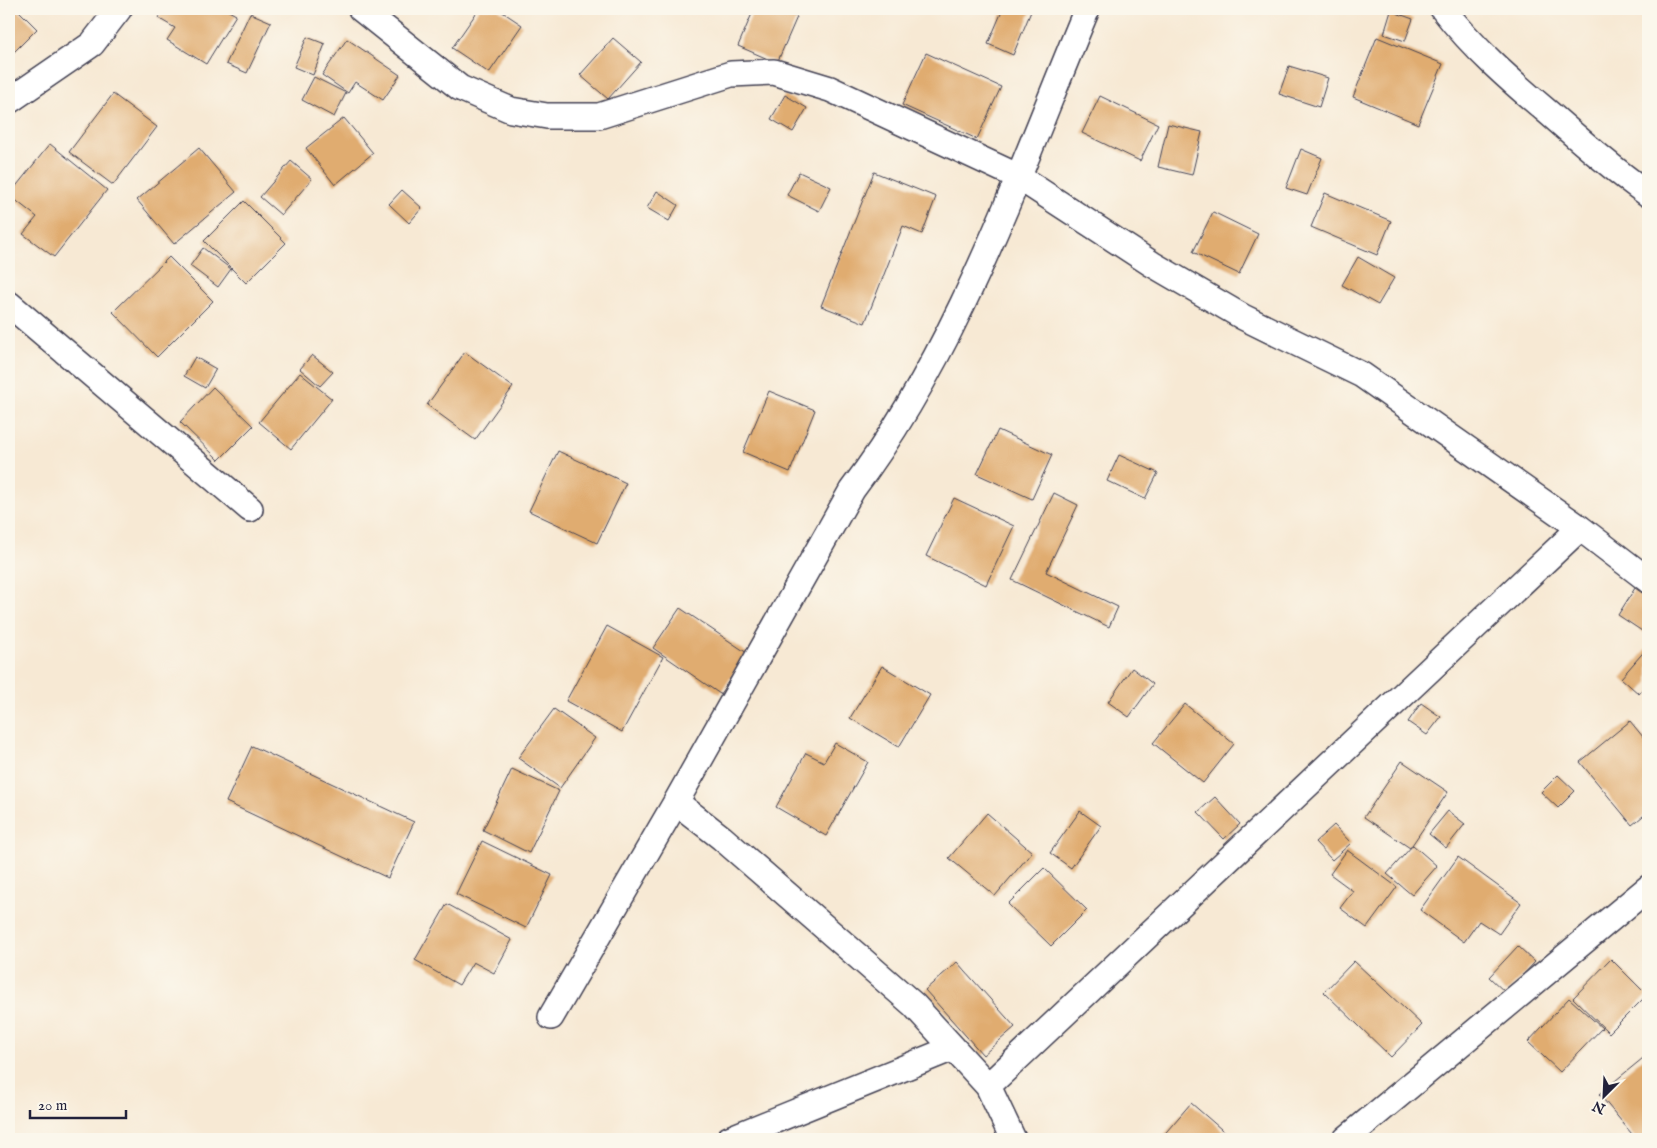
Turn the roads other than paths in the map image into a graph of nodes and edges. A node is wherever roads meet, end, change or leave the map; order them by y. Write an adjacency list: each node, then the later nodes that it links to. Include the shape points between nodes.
1 (119, 9): 5 (street, via 92,44)
2 (361, 9): 6 (street, via 460,88 511,110 547,116 599,116 731,74 774,72 830,88)
3 (1087, 9): 6 (street)
4 (1443, 9): 7 (street, via 1462,34 1515,84 1615,170)
5 (12, 93)
6 (1017, 176): 10 (street, via 1152,264 1234,312 1362,375); 12 (street, via 940,349 882,450 852,490)
7 (1648, 194)
8 (9, 304): 9 (street)
9 (250, 509)
10 (1580, 528): 11 (street); 16 (street)
11 (1648, 580)
12 (676, 802): 14 (street); 15 (street, via 722,838 914,1006)
13 (1648, 888): 19 (street)
14 (551, 1017)
15 (953, 1048): 16 (street); 17 (street)
16 (988, 1086): 18 (street)
17 (729, 1139)
18 (1012, 1139)
19 (1346, 1139)

